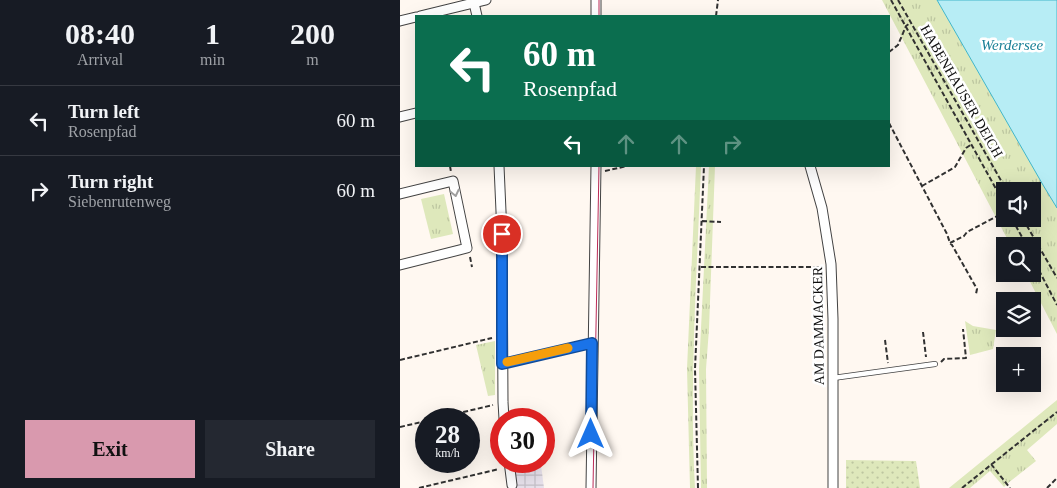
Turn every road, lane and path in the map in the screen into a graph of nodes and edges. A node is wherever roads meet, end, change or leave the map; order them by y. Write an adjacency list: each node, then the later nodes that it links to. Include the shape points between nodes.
1 (486, 0): 6 (street)
2 (596, 0): 9 (street)
3 (718, 0): 10 (path)
4 (891, 0): 14 (path)
5 (898, 0): 13 (path, HABENHAUSER DEICH)
6 (474, 3): 7 (street); 8 (street)
7 (426, 15)
8 (477, 15)
9 (596, 15)
10 (716, 15)
11 (415, 18): 12 (street)
12 (400, 21)
13 (911, 22): 14 (path); 25 (path, HABENHAUSER DEICH)
14 (906, 26): 15 (path, via 898,45); 19 (path)
15 (890, 51)
16 (415, 113): 17 (street)
17 (400, 117)
18 (890, 126): 26 (path)
19 (972, 143): 26 (path, via 955,167); 27 (path)
20 (499, 167): 43 (street)
21 (619, 167): 24 (path)
22 (703, 167): 30 (path)
23 (810, 167): 36 (street, AM DAMMACKER, via 822,208)
24 (596, 170): 45 (street)
25 (1002, 182)
26 (922, 186): 33 (path)
27 (996, 188)
28 (400, 194): 34 (street, one-way to 34, via 453,182 467,248)
29 (996, 217): 33 (path)
30 (702, 221): 31 (path); 35 (path)
31 (721, 222)
32 (1028, 227): 38 (path)
33 (950, 243): 39 (path)
34 (400, 264)
35 (701, 267): 36 (path); 65 (path, via 695,369)
36 (831, 267): 51 (street, AM DAMMACKER)
37 (1041, 275): 40 (path)
38 (1057, 278)
39 (976, 294)
40 (1057, 305)
41 (963, 329): 48 (path, via 966,358 944,359)
42 (923, 332): 49 (path)
43 (502, 335): 46 (path); 47 (street)
44 (884, 340): 50 (path)
45 (592, 343): 47 (lane); 64 (street)
46 (400, 360)
47 (502, 364): 52 (street)
48 (935, 364): 49 (lane)
49 (927, 365): 50 (lane)
50 (888, 370): 51 (lane)
51 (833, 378): 66 (street, AM DAMMACKER)
52 (503, 402): 53 (path); 54 (street)
53 (479, 408)
54 (503, 408)
55 (1057, 412): 58 (path)
56 (415, 424): 57 (path)
57 (400, 427)
58 (991, 464): 67 (path); 68 (path)
59 (490, 469): 63 (path)
60 (510, 473): 62 (street)
61 (1057, 478): 69 (path)
62 (512, 485)
63 (419, 488)
64 (591, 488)
65 (698, 488)
66 (833, 488)
67 (962, 488)
68 (1010, 488)
69 (1046, 488)

